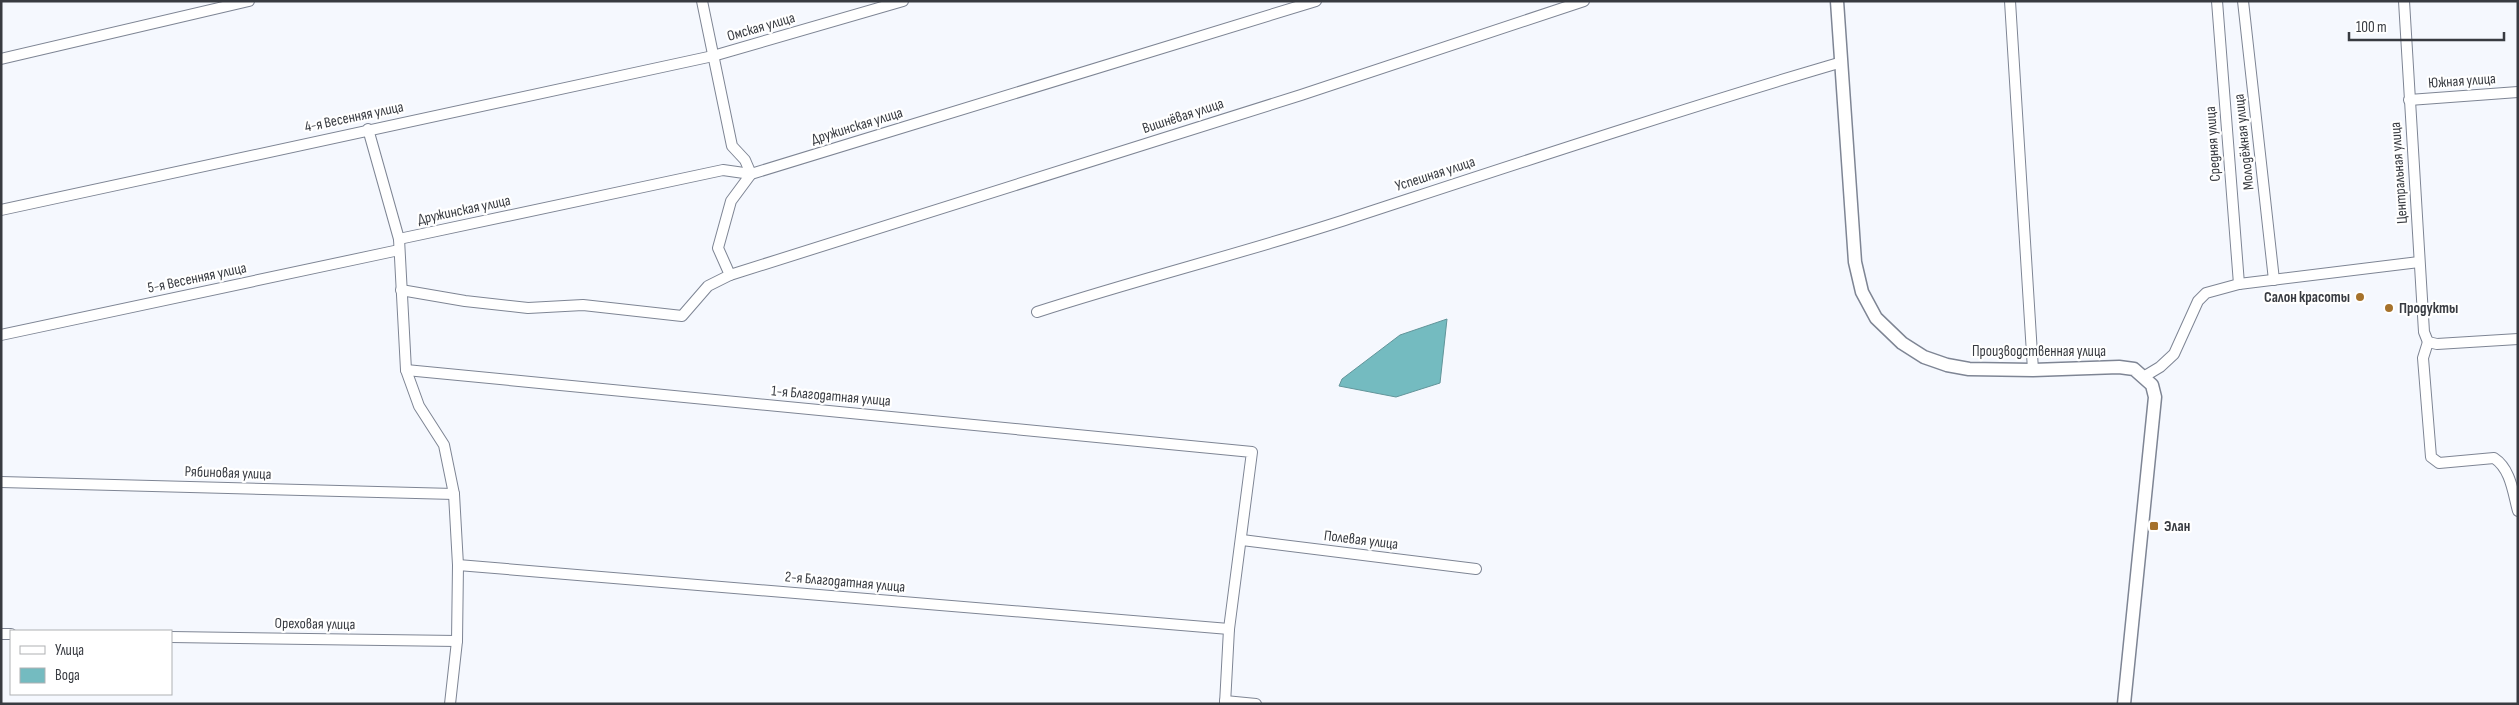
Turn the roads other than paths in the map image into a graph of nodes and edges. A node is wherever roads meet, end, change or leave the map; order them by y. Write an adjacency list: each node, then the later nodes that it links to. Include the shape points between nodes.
1 (249, 1): 12 (street)
2 (702, 1): 11 (street)
3 (903, 1): 11 (street, Омская улица)
4 (1316, 1): 17 (street, Дружинская улица)
5 (1584, 1): 22 (street, Вишнёвая улица, via 1301,95)
6 (1838, 1): 13 (street, Производственная улица)
7 (2010, 1): 31 (street)
8 (2216, 1): 24 (street, Средняя улица)
9 (2243, 1): 23 (street, Молодёжная улица)
10 (2404, 1): 15 (street, Центральная улица)
11 (713, 56): 16 (street, 4-я Весенняя улица); 17 (street, via 732,146 745,160)
12 (1, 59)
13 (1842, 62): 26 (street, Успешная улица, via 1554,150 1330,224); 31 (street, Производственная улица, via 1855,262 1862,292 1876,318 1902,343 1939,363 1968,369)
14 (2518, 92): 15 (street, Южная улица)
15 (2409, 100): 21 (street, Центральная улица)
16 (368, 129): 18 (street, 4-я Весенняя улица); 19 (street)
17 (751, 174): 19 (street, Дружинская улица, via 723,170); 22 (street, via 730,201 718,248)
18 (1, 210)
19 (399, 239): 20 (street)
20 (399, 250): 25 (street); 27 (street, 5-я Весенняя улица)
21 (2420, 262): 23 (street); 29 (street, Центральная улица, via 2424,332)
22 (730, 275): 25 (street, Вишнёвая улица, via 708,286 682,316 583,305 528,308)
23 (2274, 280): 24 (street)
24 (2238, 284): 32 (street, via 2206,293 2198,300 2174,354)
25 (401, 290): 30 (street)
26 (1037, 312)
27 (1, 335)
28 (2518, 339): 29 (street)
29 (2428, 342): 33 (street, via 2423,358 2431,457 2439,462 2494,458)
30 (406, 370): 35 (street, via 419,406 444,445); 37 (street, 1-я Благодатная улица, via 1252,452)
31 (2033, 370): 32 (street, Производственная улица, via 2119,367 2134,369)
32 (2145, 376): 46 (street, via 2155,397)
33 (2514, 478): 36 (street)
34 (1, 482): 35 (street, Рябиновая улица)
35 (454, 494): 38 (street)
36 (2518, 511)
37 (1242, 540): 39 (street, Полевая улица); 40 (street)
38 (458, 565): 40 (street, 2-я Благодатная улица); 42 (street)
39 (1476, 569)
40 (1229, 629): 43 (street)
41 (172, 637): 42 (street, Ореховая улица)
42 (457, 641): 44 (street)
43 (1225, 702): 45 (street)
44 (450, 704)
45 (1256, 704)
46 (2124, 704)

